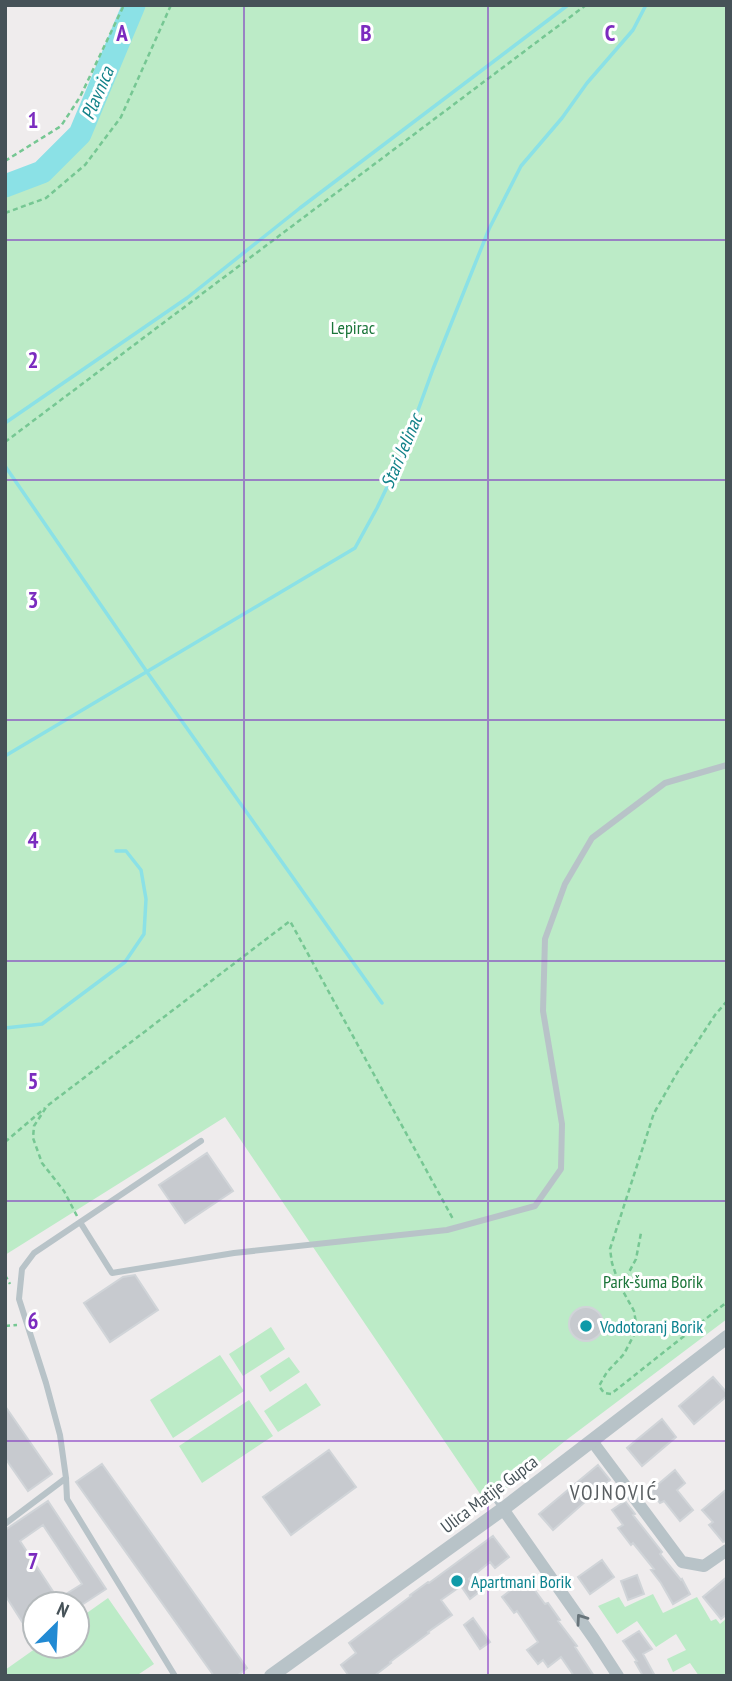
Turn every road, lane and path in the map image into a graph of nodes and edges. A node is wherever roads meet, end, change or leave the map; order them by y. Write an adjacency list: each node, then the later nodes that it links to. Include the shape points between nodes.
1 (124, 5): 4 (path, via 61,126)
2 (171, 5): 5 (path, via 121,117 85,165 46,198)
3 (586, 5): 6 (path)
4 (5, 161)
5 (5, 213)
6 (5, 442)
7 (727, 765): 13 (lane, via 665,783 592,838 565,884 545,939 543,1011 562,1124 561,1169 535,1206)
8 (727, 1001): 15 (path, via 654,1114 610,1249)
9 (47, 1106): 11 (path); 12 (path, via 34,1126 33,1138 42,1163); 13 (path, via 290,921)
10 (201, 1141): 12 (lane)
11 (5, 1142)
12 (80, 1222): 13 (lane, via 112,1273 234,1253); 19 (lane, via 34,1252 22,1269 19,1299 60,1435)
13 (458, 1227)
14 (641, 1233): 15 (path, via 636,1259)
15 (619, 1284): 16 (path, via 634,1311 637,1329 599,1386 604,1393 611,1394)
16 (727, 1301)
17 (727, 1337): 18 (street, Ulica Matije Gupca)
18 (592, 1441): 21 (street, Ulica Matije Gupca); 23 (street, via 682,1562 704,1566)
19 (66, 1478): 22 (lane); 24 (lane, via 66,1499)
20 (493, 1496): 21 (lane)
21 (503, 1509): 25 (street, Ulica Matije Gupca); 26 (street, one-way to 21)
22 (5, 1524)
23 (727, 1550)
24 (175, 1676)
25 (271, 1676)
26 (618, 1676)

